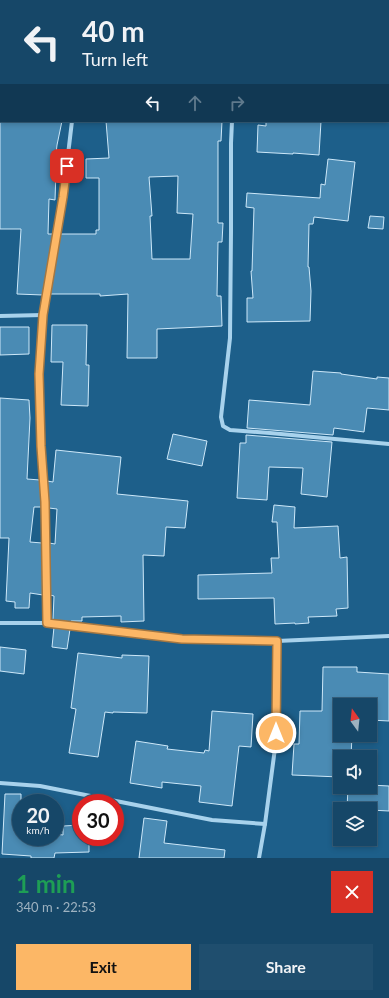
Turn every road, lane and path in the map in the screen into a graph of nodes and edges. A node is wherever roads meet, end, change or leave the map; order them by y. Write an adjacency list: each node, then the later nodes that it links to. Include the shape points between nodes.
1 (72, 122): 3 (street, via 63,197)
2 (232, 122): 5 (street, via 230,338 221,417 223,426 230,430)
3 (43, 315): 4 (street); 7 (street, via 39,374)
4 (0, 316)
5 (389, 444)
6 (0, 623): 7 (street)
7 (47, 623): 9 (street, via 182,639)
8 (389, 636): 9 (street)
9 (277, 641): 11 (street, via 276,733)
10 (0, 783): 11 (street, via 40,786 212,820)
11 (265, 824): 12 (street)
12 (259, 858)

